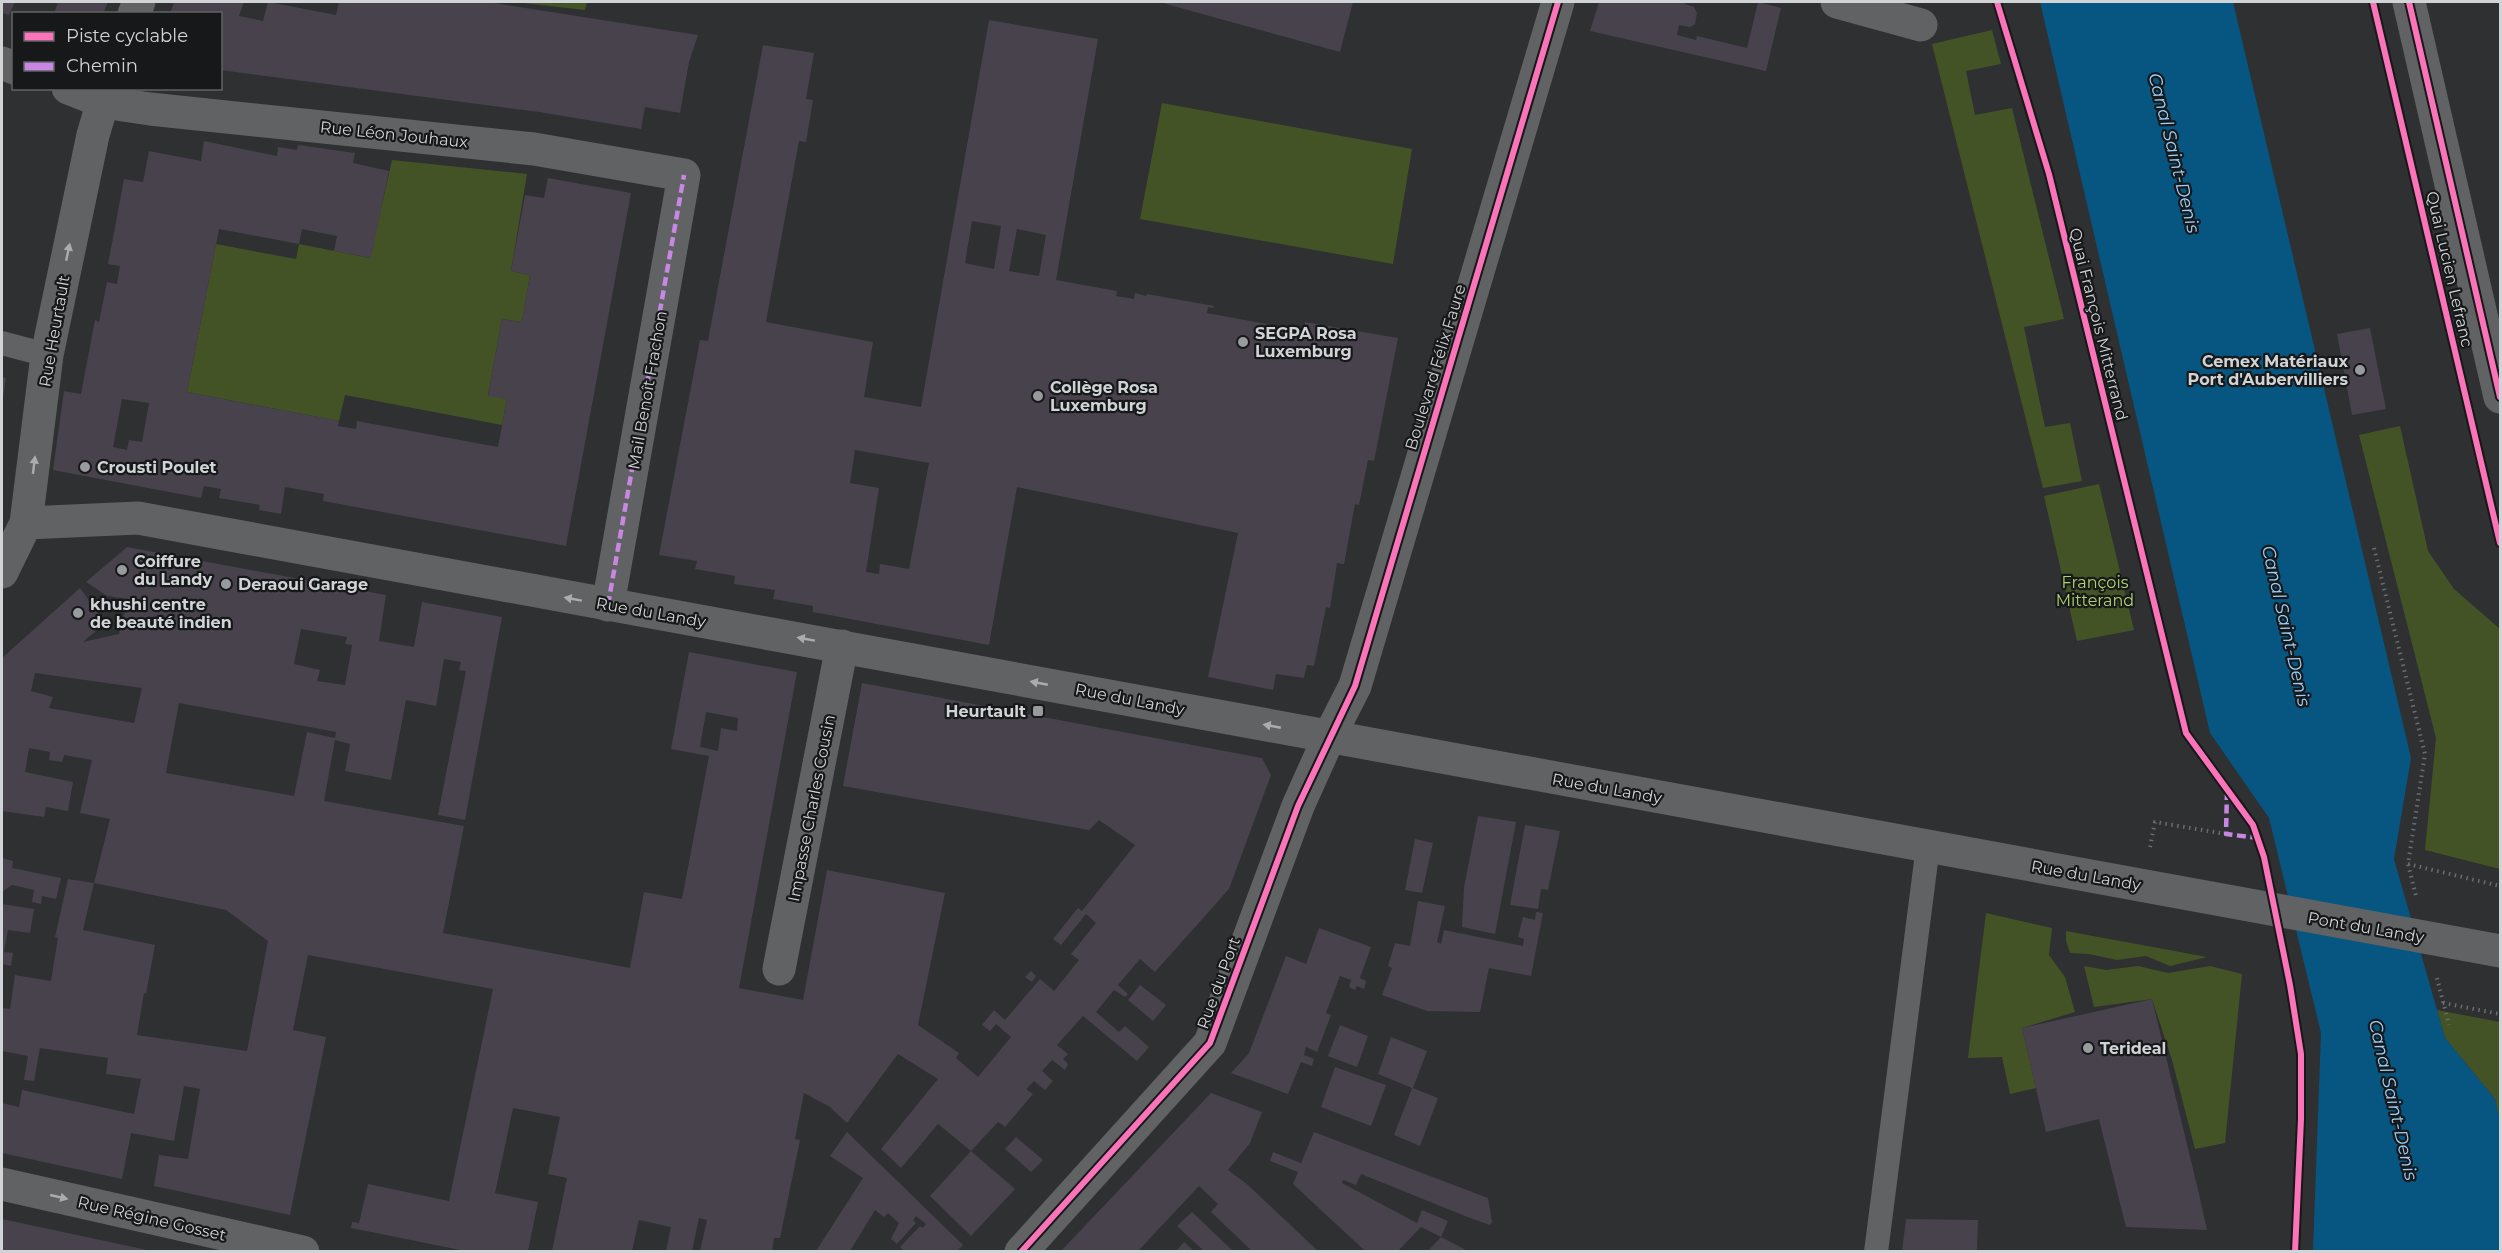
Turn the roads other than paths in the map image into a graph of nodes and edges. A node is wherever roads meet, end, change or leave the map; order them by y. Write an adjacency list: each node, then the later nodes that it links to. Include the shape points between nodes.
1 (1558, 2): 15 (street, Boulevard Félix Faure, via 1355,686)
2 (1837, 2): 4 (street)
3 (2409, 2): 10 (street, Quai Lucien Lefranc)
4 (1921, 25)
5 (79, 90): 6 (street, Rue Léon Jouhaux)
6 (105, 95): 7 (street, Rue Léon Jouhaux, via 534,149); 9 (street, Rue Heurtault, one-way to 6, via 93,135)
7 (684, 175): 13 (street, Mail Benoît Frachon)
8 (2, 343): 9 (lane)
9 (47, 355): 11 (street, Rue Heurtault, one-way to 9)
10 (2500, 397)
11 (26, 523): 12 (street, Rue Heurtault); 13 (street, Rue du Landy, one-way to 11, via 138,518)
12 (2, 572)
13 (608, 605): 14 (street, Rue du Landy, one-way to 13)
14 (842, 646): 15 (street, Rue du Landy, one-way to 14); 19 (street, Impasse Charles Cousin)
15 (1329, 737): 16 (street, Rue du Landy); 22 (street, Rue du Port, via 1298,806 1210,1043)
16 (1928, 846): 17 (street, Rue du Landy); 23 (lane)
17 (2231, 902): 18 (street, Pont du Landy)
18 (2500, 951)
19 (779, 969)
20 (2, 1184): 21 (street, Rue Régine Gosset, one-way to 21)
21 (303, 1251)
22 (1020, 1251)
23 (1876, 1251)

